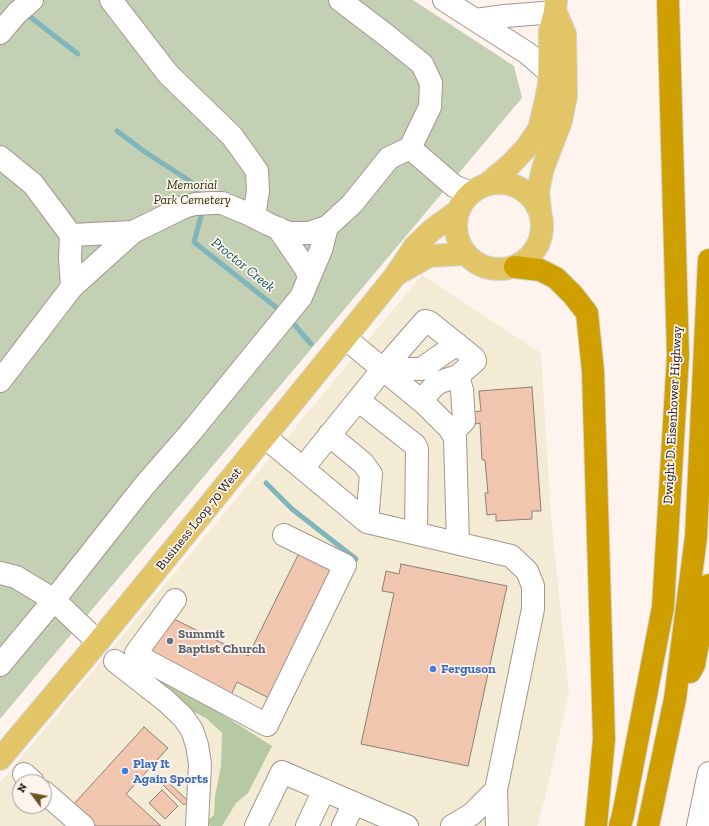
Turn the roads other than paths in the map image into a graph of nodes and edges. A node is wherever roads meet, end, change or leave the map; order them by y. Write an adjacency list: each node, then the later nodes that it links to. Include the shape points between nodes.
1 (32, 0): 8 (street)
2 (111, 0): 15 (street, via 168,74 232,136 257,171 258,191)
3 (340, 0): 10 (street, via 422,64 431,83 430,107)
4 (444, 0): 7 (street)
5 (668, 0): 65 (highway, Dwight D. Eisenhower Highway, via 678,364 663,607)
6 (555, 6): 7 (street); 9 (main road, via 550,32); 13 (main road, via 565,34 566,96 561,121 543,168 538,191)
7 (476, 20): 9 (street, via 527,53)
8 (0, 33)
9 (549, 72): 12 (main road, via 546,100 538,129 527,147 510,165)
10 (410, 148): 12 (street, via 454,186); 16 (street, via 389,158 352,204)
11 (3, 161): 19 (street, via 33,184)
12 (478, 189): 13 (main road, via 499,182 512,184 534,199); 14 (main road, via 464,201)
13 (540, 210): 22 (main road, via 543,223 542,237 536,250 527,260)
14 (458, 211): 20 (main road, via 456,234); 23 (main road, Business Loop 70 West, via 415,246)
15 (254, 217): 17 (street); 18 (street, via 222,203 204,203 184,207)
16 (327, 227): 17 (street, via 309,233 289,233); 24 (street)
17 (278, 228): 24 (street, via 306,269)
18 (133, 232): 19 (street); 25 (street)
19 (71, 235): 25 (street)
20 (465, 254): 22 (main road, via 488,268 502,270); 23 (main road, Business Loop 70 West, via 429,256)
21 (709, 260): 48 (highway, via 696,537)
22 (515, 267): 64 (highway, via 540,270 556,278 587,313 593,371 604,739)
23 (394, 276): 26 (main road, Business Loop 70 West)
24 (309, 278): 43 (street, via 301,297 144,486)
25 (72, 287): 30 (street)
26 (345, 338): 28 (street); 35 (main road, Business Loop 70 West)
27 (457, 344): 28 (street, via 421,369); 28 (street, via 425,321); 29 (street, via 475,361)
28 (383, 369): 31 (street); 32 (street)
29 (458, 376): 32 (street, via 440,382); 33 (street, via 462,390 464,421)
30 (0, 381)
31 (358, 400): 34 (street); 38 (street, via 415,444)
32 (421, 401): 33 (street)
33 (452, 433): 40 (street, via 455,438)
34 (329, 435): 36 (street); 37 (street, via 363,463 371,474)
35 (265, 436): 36 (street); 45 (main road, Business Loop 70 West)
36 (303, 468): 37 (street)
37 (367, 522): 38 (street)
38 (416, 533): 40 (street)
39 (284, 535): 44 (street, via 345,565 267,725 147,661 136,652)
40 (458, 543): 52 (street, via 511,556 527,571 533,586 533,610)
41 (0, 572): 43 (street, via 16,577)
42 (709, 585): 48 (highway, via 694,665)
43 (54, 600): 45 (street); 47 (street)
44 (175, 600)
45 (98, 642): 49 (main road, Business Loop 70 West)
46 (114, 661): 57 (street, via 166,701 184,717 192,730 200,764)
47 (0, 665)
48 (675, 699): 66 (highway)
49 (0, 759)
50 (709, 774): 67 (street)
51 (324, 790): 54 (street); 58 (street, via 282,772); 59 (street)
52 (496, 790): 62 (street, via 472,814); 63 (street)
53 (52, 799): 56 (street)
54 (354, 803): 55 (street); 60 (street)
55 (383, 821): 61 (street)
56 (83, 826)
57 (197, 826)
58 (256, 826)
59 (307, 826)
60 (343, 826)
61 (407, 826)
62 (452, 826)
63 (497, 826)
64 (596, 826)
65 (620, 826)
66 (648, 826)
67 (698, 826)

